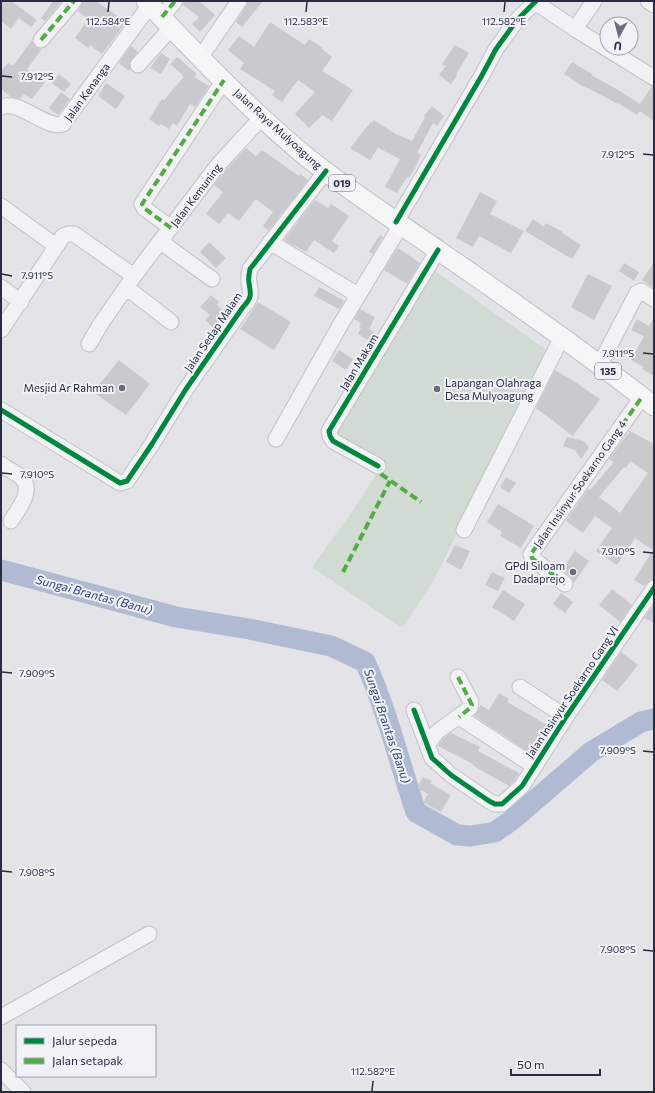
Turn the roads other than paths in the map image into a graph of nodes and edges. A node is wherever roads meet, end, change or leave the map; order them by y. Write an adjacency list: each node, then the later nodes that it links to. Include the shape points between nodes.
1 (74, 1): 10 (street)
2 (175, 1): 8 (street)
3 (239, 1): 11 (street)
4 (594, 1): 9 (street)
5 (648, 1): 7 (street)
6 (535, 2): 9 (street); 19 (street, via 517,20 496,49)
7 (654, 5)
8 (157, 13): 11 (main road, Jalan Raya Mulyoagung / 019); 12 (street); 15 (street, Jalan Kenanga, via 62,124 54,126 25,111)
9 (575, 29): 13 (street)
10 (41, 40)
11 (200, 58): 14 (main road, Jalan Raya Mulyoagung / 019)
12 (138, 65)
13 (654, 78)
14 (224, 80): 16 (main road, Jalan Raya Mulyoagung / 019); 20 (street, via 142,204)
15 (1, 107)
16 (262, 117): 17 (main road, Jalan Raya Mulyoagung / 019); 20 (street, Jalan Kemuning, via 218,165)
17 (326, 171): 19 (main road, Jalan Raya Mulyoagung / 019); 22 (street, Jalan Sedap Malam)
18 (1, 206): 23 (street)
19 (398, 223): 24 (main road, Jalan Raya Mulyoagung / 019); 28 (street)
20 (171, 228): 21 (street, Jalan Kemuning)
21 (161, 242): 25 (street); 26 (street, Jalan Kemuning)
22 (270, 242): 28 (street); 37 (street, Jalan Sedap Malam, via 250,269 248,282 251,292 248,302 186,389 126,481 120,483)
23 (56, 246): 26 (street, via 63,236 74,234); 30 (street)
24 (438, 250): 33 (main road, Jalan Raya Mulyoagung / 019); 40 (street, Jalan Makam, via 329,431 333,441)
25 (212, 279)
26 (130, 282): 31 (street); 34 (street, Jalan Kemuning)
27 (1, 287): 30 (street)
28 (358, 295): 38 (street)
29 (654, 299): 35 (street, via 641,291 637,292)
30 (21, 302): 32 (street)
31 (171, 322)
32 (1, 330)
33 (562, 337): 35 (main road, 135); 42 (street)
34 (89, 344)
35 (600, 364): 36 (main road, 135)
36 (648, 402): 43 (street, Jalan Insinyur Soekarno Gang 4, via 531,554 532,558)
37 (1, 410)
38 (276, 439)
39 (1, 464): 41 (street, via 22,478 25,483 26,496)
40 (378, 466)
41 (11, 521)
42 (464, 530)
43 (565, 584)
44 (654, 588): 49 (street, Jalan Insinyur Soekarno Gang VI)
45 (458, 677): 48 (street, via 472,705)
46 (520, 686): 49 (street)
47 (414, 710): 50 (street)
48 (459, 717): 50 (street, via 445,725); 51 (street)
49 (566, 717): 51 (street, Jalan Insinyur Soekarno Gang VI)
50 (427, 745): 51 (street, Jalan Insinyur Soekarno Gang VI, via 432,758 442,768 495,804 502,804 522,786)
51 (534, 766)
52 (149, 934): 53 (street)
53 (1, 1017)
54 (1, 1070): 55 (street)
55 (23, 1092)

